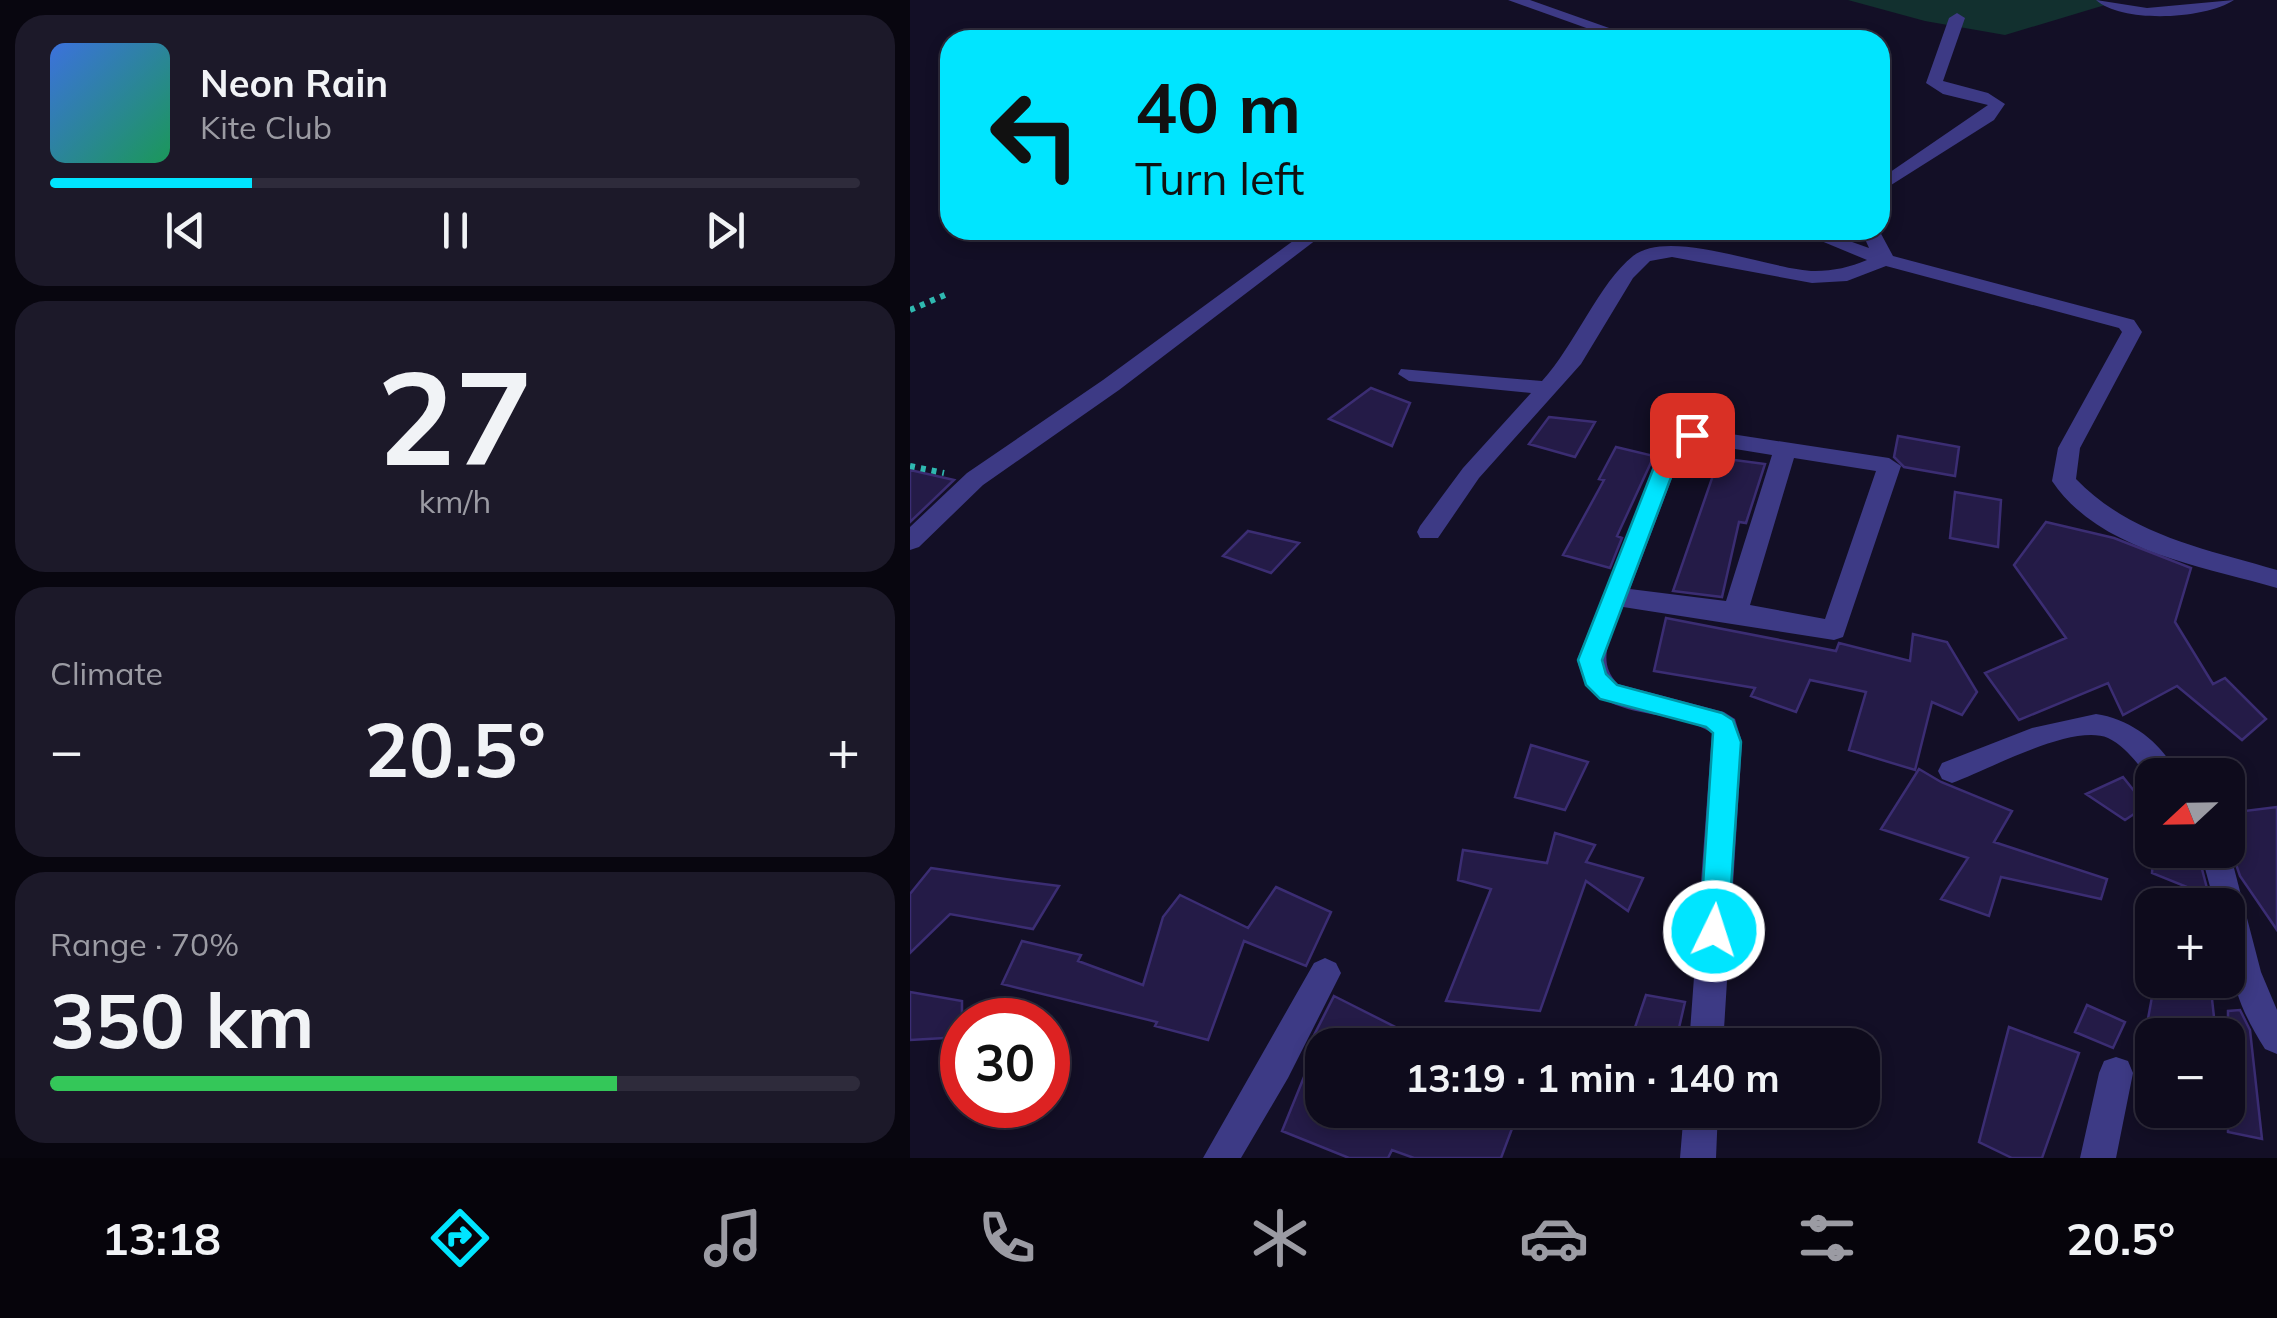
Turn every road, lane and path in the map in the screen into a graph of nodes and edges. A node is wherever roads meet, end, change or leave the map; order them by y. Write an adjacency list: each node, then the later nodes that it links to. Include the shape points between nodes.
1 (1515, 0): 5 (street)
2 (2103, 0): 3 (street, via 2140,12)
3 (2227, 0)
4 (1957, 18): 6 (street, via 1934,83 1997,104)
5 (1590, 30)
6 (1890, 180)
7 (1307, 240): 17 (street, via 975,479)
8 (1830, 240): 10 (street)
9 (1875, 240): 10 (street)
10 (1885, 260): 14 (street, via 1847,275 1812,276 1672,251 1643,256); 18 (street, via 2128,324 2132,332 2069,448 2064,482 2083,505 2143,536)
11 (948, 294): 12 (path)
12 (910, 310)
13 (1408, 374): 14 (street)
14 (1546, 388): 16 (street)
15 (1785, 450): 19 (street, via 1692,435 1676,439); 20 (street); 20 (street, via 1890,470 1834,630)
16 (1429, 532)
17 (910, 541)
18 (2277, 579)
19 (1617, 598): 20 (street); 25 (street, via 1590,660 1595,678 1609,692 1714,720 1728,742)
20 (1735, 612)
21 (2148, 758): 22 (street, via 2112,727 2095,724)
22 (1952, 771)
23 (2222, 868): 26 (street, via 2253,999)
24 (1324, 973): 29 (street)
25 (1707, 1028)
26 (2277, 1038)
27 (2116, 1073): 31 (street)
28 (1700, 1128): 30 (street)
29 (1221, 1158)
30 (1698, 1158)
31 (2098, 1158)

